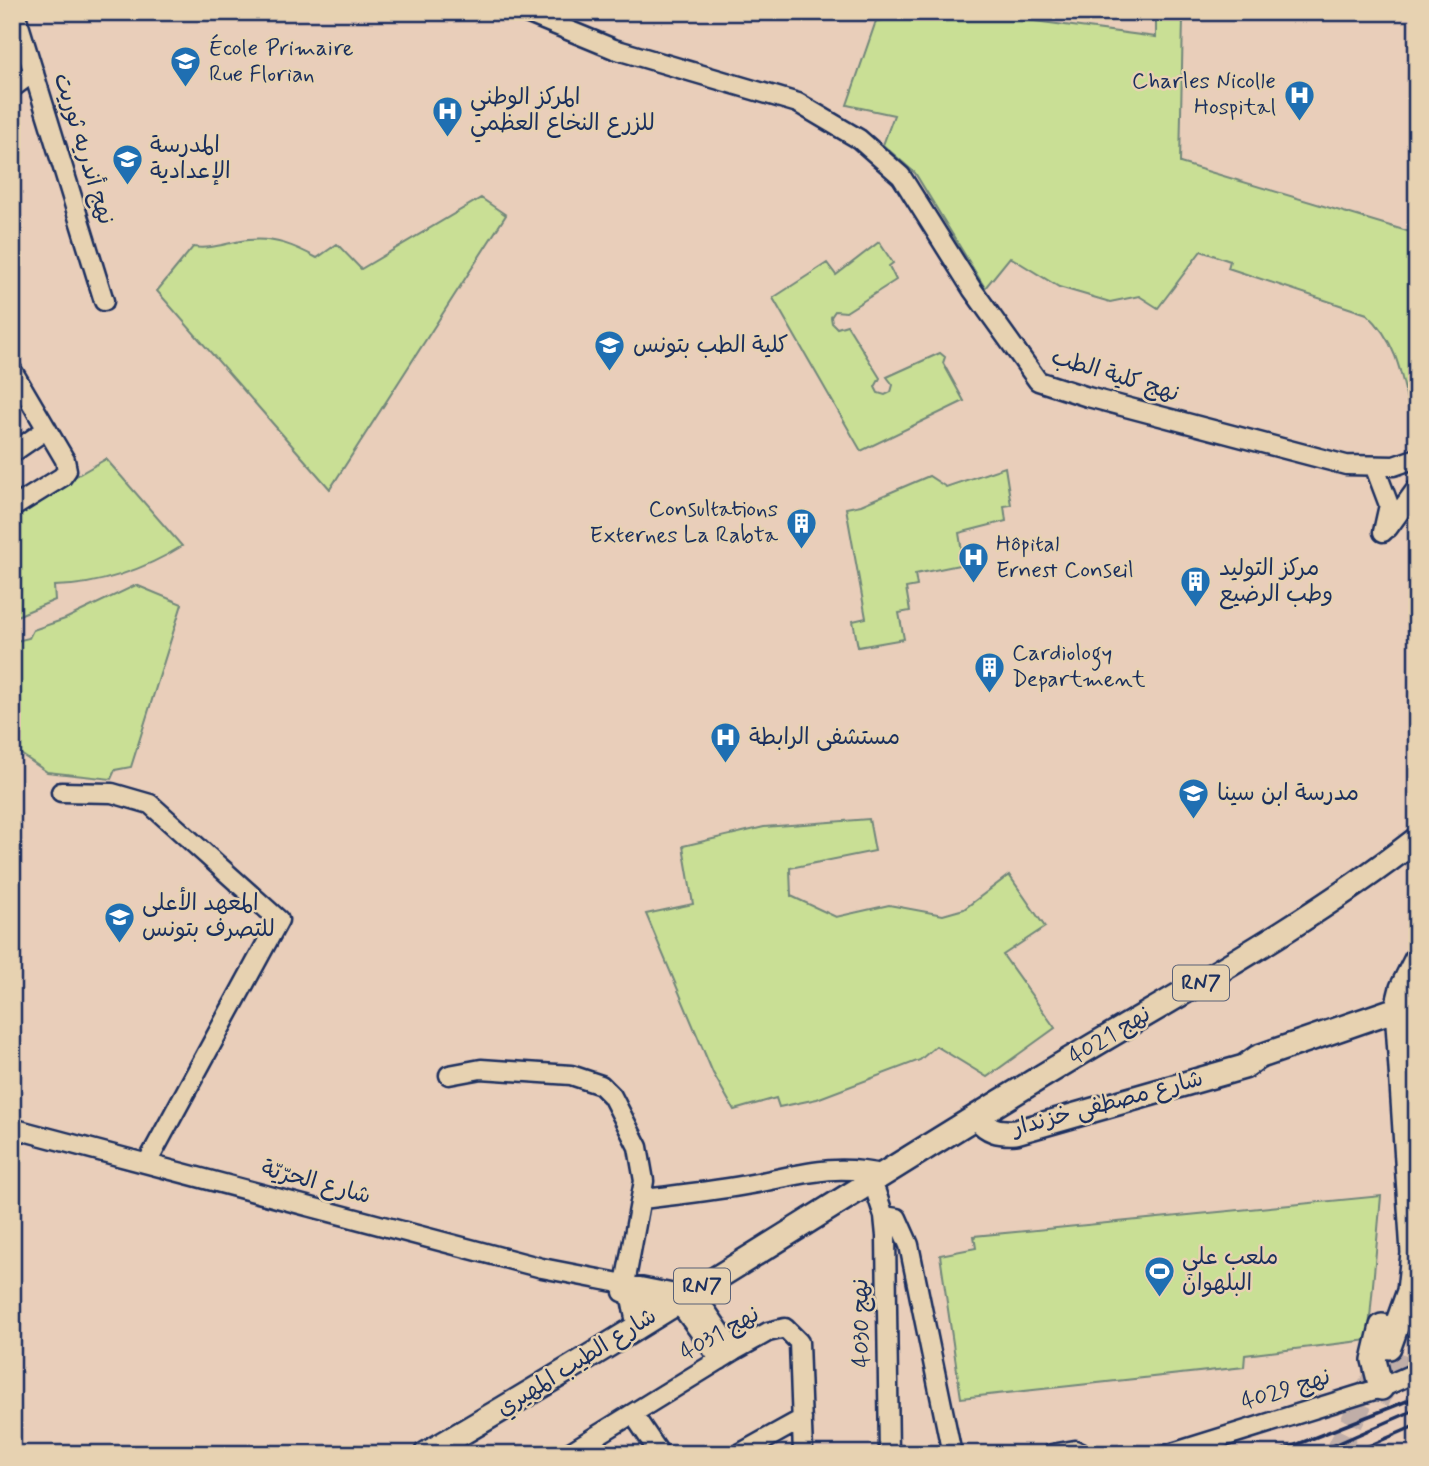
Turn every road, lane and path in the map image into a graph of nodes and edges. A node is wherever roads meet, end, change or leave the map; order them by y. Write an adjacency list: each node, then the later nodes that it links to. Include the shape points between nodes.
1 (15, 12): 3 (street, نهج أندريه ثوريت)
2 (524, 12): 10 (street, نهج كلية الطب, via 614,49 798,103 859,139 901,176 1038,381 1346,466)
3 (34, 72): 4 (street); 5 (street, نهج أندريه ثوريت)
4 (12, 88)
5 (104, 301)
6 (12, 370): 7 (street)
7 (47, 429): 8 (street); 12 (street, via 65,460 66,474)
8 (12, 453)
9 (1417, 458): 10 (street, نهج كلية الطب)
10 (1375, 468): 11 (street, via 1389,505 1383,532)
11 (1417, 488)
12 (12, 508)
13 (61, 792): 21 (street, via 112,793 150,804 279,920)
14 (1417, 839): 19 (main road, نهج 4021 / RN7, via 1288,931)
15 (1417, 856): 19 (main road, نهج 4021 / RN7, via 1295,945)
16 (1417, 958): 17 (main road, via 1402,988)
17 (1409, 1017): 19 (main road, شارع مصطفى خزندار, via 1258,1057 1244,1067 1016,1132 995,1132); 27 (main road, via 1413,1253 1396,1350); 31 (main road, via 1394,1073 1399,1255 1374,1353)
18 (449, 1075): 23 (street, via 481,1069 519,1070 586,1078 601,1085 621,1109 638,1147)
19 (981, 1121): 22 (main road, شارع الطيب المهيري / RN7)
20 (12, 1128): 21 (street, شارع الحرّيّة)
21 (147, 1163): 25 (street, شارع الحرّيّة)
22 (880, 1184): 23 (street, via 857,1168 835,1168); 24 (street, نهج 4030); 26 (main road, شارع الطيب المهيري / RN7)
23 (643, 1199): 25 (street)
24 (884, 1216): 40 (street, نهج 4030); 41 (street, via 897,1218 909,1245)
25 (622, 1288): 26 (street, شارع الحرّيّة); 28 (main road)
26 (684, 1303): 28 (main road, شارع الطيب المهيري / RN7); 29 (street); 35 (main road, شارع الطيب المهيري / RN7)
27 (1417, 1314)
28 (639, 1325): 34 (main road, شارع الطيب المهيري / RN7)
29 (727, 1356): 32 (street, نهج 4031); 33 (street, نهج 4031, via 777,1328 790,1331 799,1342)
30 (1417, 1372): 31 (street, نهج 4029)
31 (1381, 1388): 44 (street, نهج 4029)
32 (633, 1413): 36 (street, نهج 4031); 37 (street)
33 (802, 1419): 38 (street); 39 (street, نهج 4031)
34 (426, 1454)
35 (452, 1454)
36 (568, 1454)
37 (660, 1454)
38 (739, 1454)
39 (803, 1454)
40 (889, 1454)
41 (952, 1454)
42 (1052, 1454): 43 (street, via 1075,1450)
43 (1083, 1454)
44 (1169, 1454)

